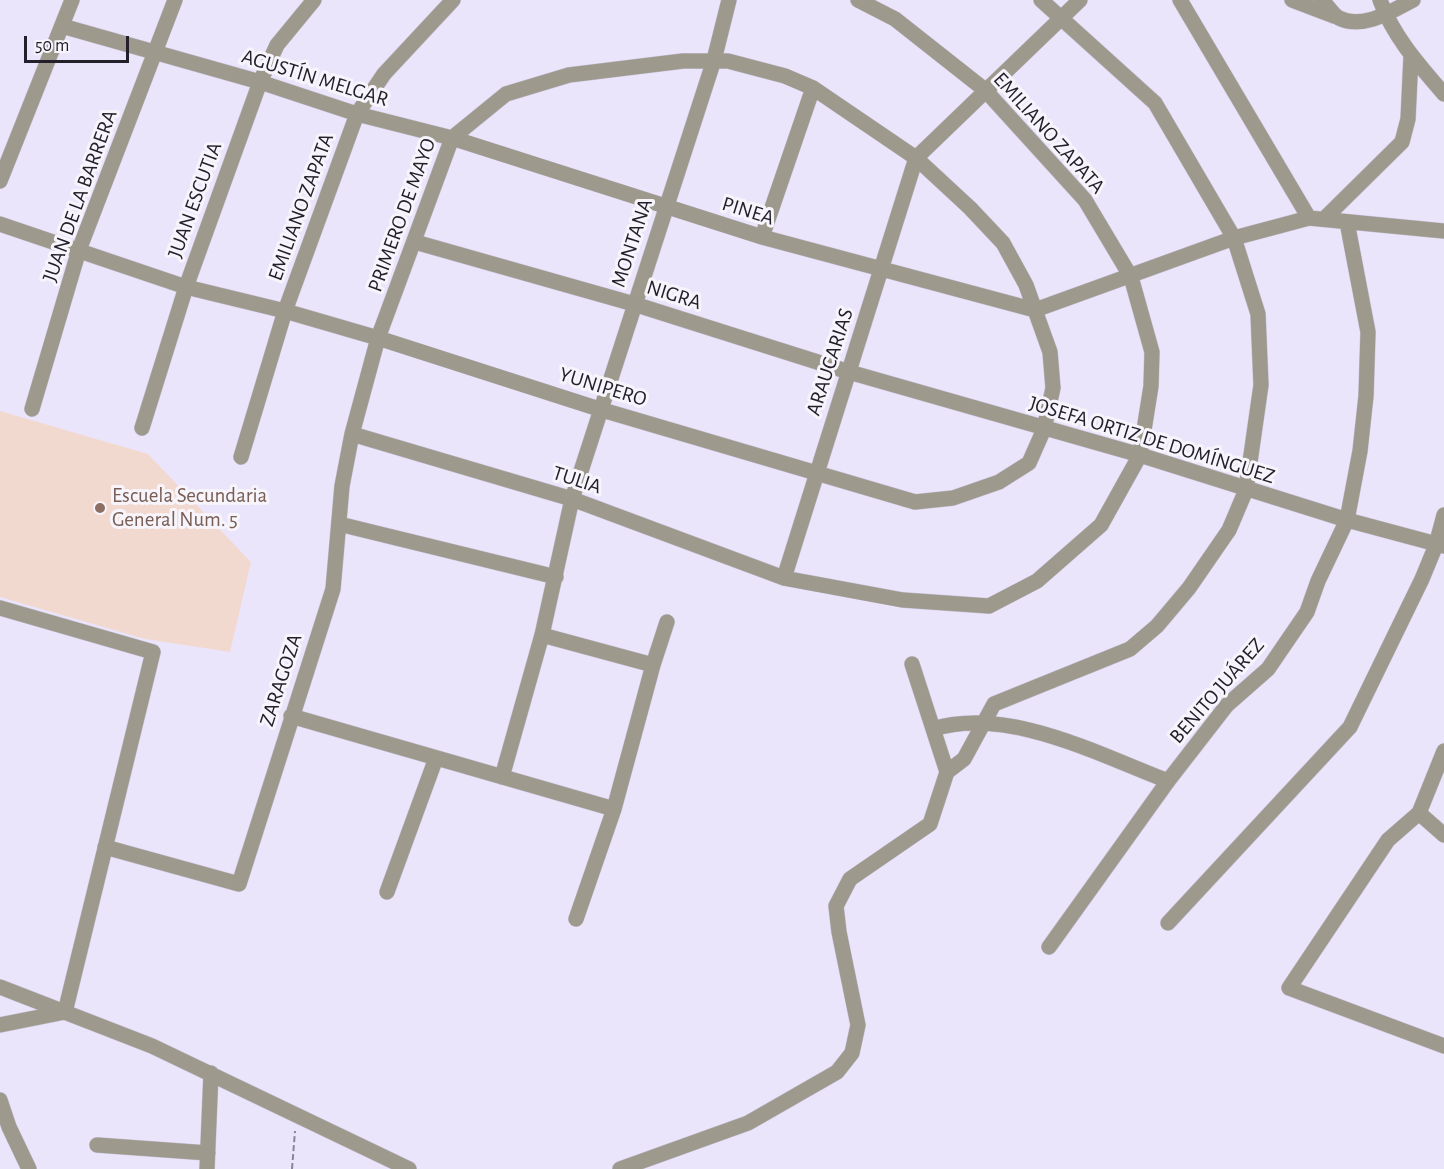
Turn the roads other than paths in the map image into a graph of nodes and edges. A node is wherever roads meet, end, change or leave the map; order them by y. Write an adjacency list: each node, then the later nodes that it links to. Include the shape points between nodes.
1 (72, 0): 16 (street)
2 (175, 0): 17 (street, JUAN DE LA BARRERA)
3 (314, 0): 20 (street, JUAN ESCUTIA, via 277,45)
4 (453, 0): 24 (street, EMILIANO ZAPATA, via 384,74)
5 (729, 0): 19 (street, MONTANA)
6 (858, 0): 22 (street, EMILIANO ZAPATA, via 895,19)
7 (1041, 0): 14 (street)
8 (1080, 0): 14 (street)
9 (1180, 0): 29 (street)
10 (1292, 0): 15 (street)
11 (1322, 0): 15 (street)
12 (1413, 0): 13 (street)
13 (1383, 7): 15 (street, via 1361,22); 18 (street)
14 (1062, 18): 22 (street); 34 (street, via 1155,103)
15 (1338, 18)
16 (62, 26): 17 (street, AGUSTÍN MELGAR); 27 (street)
17 (155, 54): 20 (street, AGUSTÍN MELGAR); 36 (street, JUAN DE LA BARRERA)
18 (1411, 56): 23 (street); 29 (street, via 1408,118 1402,142)
19 (714, 60): 21 (street, PRIMERO DE MAYO, via 785,76); 25 (street, PRIMERO DE MAYO, via 569,75 506,94); 28 (street, MONTANA)
20 (260, 82): 24 (street, AGUSTÍN MELGAR); 39 (street, JUAN ESCUTIA)
21 (813, 88): 26 (street, PRIMERO DE MAYO); 33 (street)
22 (985, 90): 26 (street); 38 (street, EMILIANO ZAPATA, via 1085,200)
23 (1444, 94)
24 (357, 114): 25 (street, AGUSTÍN MELGAR); 42 (street, EMILIANO ZAPATA)
25 (452, 138): 28 (street, PINEA); 35 (street, PRIMERO DE MAYO)
26 (916, 158): 37 (street, ARAUCARIAS); 41 (street, PRIMERO DE MAYO, via 1003,243)
27 (0, 182)
28 (666, 207): 33 (street, PINEA); 40 (street, MONTANA)
29 (1317, 218): 30 (street); 34 (street)
30 (1347, 222): 32 (street); 57 (street, BENITO JUÁREZ, via 1368,332 1360,451)
31 (0, 225): 36 (street, YUNIPERO)
32 (1444, 231)
33 (762, 237): 37 (street, PINEA)
34 (1234, 238): 38 (street); 54 (street, via 1258,314 1261,385)
35 (415, 242): 40 (street, NIGRA); 43 (street, PRIMERO DE MAYO)
36 (79, 250): 39 (street, YUNIPERO); 45 (street, JUAN DE LA BARRERA)
37 (881, 270): 41 (street, PINEA); 44 (street, ARAUCARIAS)
38 (1131, 277): 41 (street); 50 (street, EMILIANO ZAPATA, via 1152,352)
39 (186, 287): 42 (street, YUNIPERO); 47 (street, JUAN ESCUTIA)
40 (634, 304): 44 (street, NIGRA); 46 (street, MONTANA)
41 (1035, 310): 48 (street, PRIMERO DE MAYO, via 1050,352 1053,388)
42 (285, 311): 43 (street, YUNIPERO); 51 (street, EMILIANO ZAPATA)
43 (378, 338): 46 (street, YUNIPERO); 49 (street, PRIMERO DE MAYO)
44 (849, 372): 48 (street, JOSEFA ORTIZ DE DOMÍNGUEZ); 52 (street, ARAUCARIAS)
45 (32, 409)
46 (599, 409): 52 (street, YUNIPERO); 55 (street, MONTANA)
47 (142, 428)
48 (1044, 429): 50 (street, JOSEFA ORTIZ DE DOMÍNGUEZ); 52 (street, YUNIPERO, via 1029,463 999,482 953,498 915,502)
49 (352, 434): 53 (street, PRIMERO DE MAYO); 55 (street, TULIA)
50 (1140, 455): 54 (street, JOSEFA ORTIZ DE DOMÍNGUEZ); 61 (street, EMILIANO ZAPATA, via 1101,525 1037,581 989,606 903,600)
51 (241, 457)
52 (818, 472): 61 (street, ARAUCARIAS)
53 (342, 486): 58 (street, ZARAGOZA)
54 (1246, 490): 57 (street, JOSEFA ORTIZ DE DOMÍNGUEZ); 68 (street, via 1229,530 1190,588 1157,626 1130,649 994,704)
55 (572, 499): 60 (street, MONTANA); 61 (street, TULIA)
56 (1444, 515): 59 (street)
57 (1347, 520): 59 (street, JOSEFA ORTIZ DE DOMÍNGUEZ); 74 (street, BENITO JUÁREZ, via 1307,612 1268,669 1227,705)
58 (339, 524): 60 (street); 67 (street, ZARAGOZA, via 333,589)
59 (1440, 546): 81 (street, via 1350,727)
60 (556, 577): 64 (street, MONTANA)
61 (784, 578)
62 (0, 608): 78 (street, via 153,652)
63 (667, 622): 66 (street)
64 (542, 635): 66 (street); 73 (street, MONTANA)
65 (912, 664): 69 (street)
66 (653, 665): 75 (street)
67 (291, 716): 71 (street); 78 (street, ZARAGOZA, via 239,884)
68 (984, 722): 69 (street, via 962,721); 72 (street, via 964,759); 74 (street, via 1023,727)
69 (933, 729): 72 (street)
70 (1444, 751): 76 (street)
71 (436, 758): 73 (street); 79 (street)
72 (947, 772): 93 (street, via 930,824 850,879 836,906 858,1024 852,1053 837,1072 748,1123)
73 (502, 777): 75 (street)
74 (1168, 781): 82 (street, BENITO JUÁREZ)
75 (614, 809): 80 (street)
76 (1419, 813): 77 (street); 86 (street, via 1388,840 1289,988)
77 (1444, 835)
78 (105, 847): 84 (street)
79 (387, 892)
80 (576, 919)
81 (1168, 922)
82 (1048, 947)
83 (0, 987): 84 (street)
84 (65, 1012): 85 (street); 87 (street)
85 (0, 1025)
86 (1444, 1046)
87 (211, 1073): 91 (street); 92 (street)
88 (0, 1100): 89 (street)
89 (4, 1130): 94 (street)
90 (97, 1145): 92 (street)
91 (370, 1151): 96 (street); 97 (street)
92 (208, 1153): 95 (street)
93 (627, 1168)
94 (28, 1169)
95 (207, 1169)
96 (373, 1169)
97 (409, 1169)

